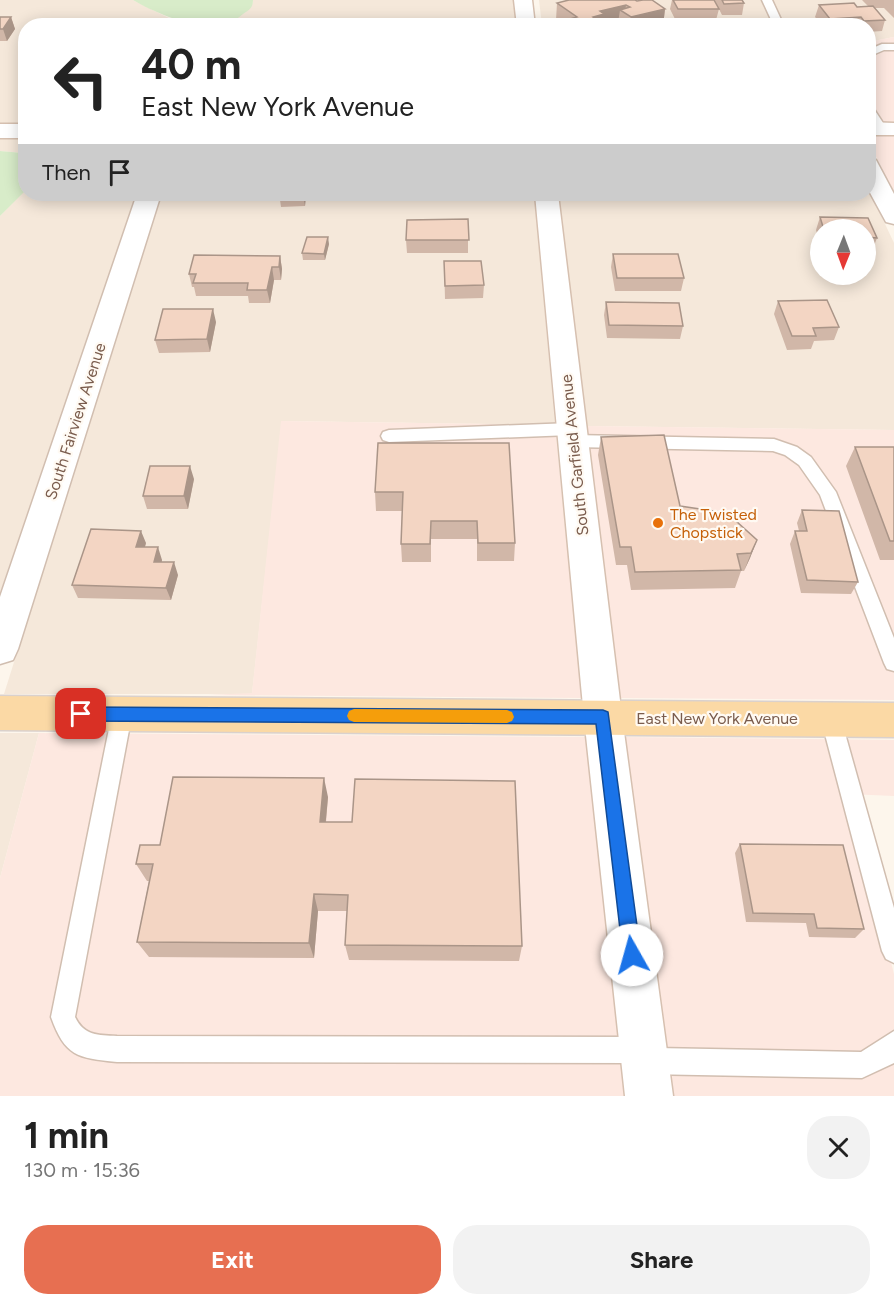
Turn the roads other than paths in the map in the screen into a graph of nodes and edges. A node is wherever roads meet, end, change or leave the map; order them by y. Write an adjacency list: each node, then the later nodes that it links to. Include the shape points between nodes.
1 (523, 0): 3 (street)
2 (767, 0): 4 (lane)
3 (525, 18)
4 (775, 18)
5 (894, 47): 6 (lane)
6 (876, 50)
7 (0, 131): 8 (street)
8 (18, 131)
9 (876, 181): 12 (street)
10 (147, 201): 15 (street, South Fairview Avenue)
11 (547, 201): 13 (street, South Garfield Avenue)
12 (894, 217)
13 (572, 435): 14 (lane); 16 (lane, via 774,445 791,451 806,462 836,510); 19 (street, South Garfield Avenue)
14 (389, 436)
15 (0, 649)
16 (894, 663)
17 (0, 713): 18 (main road, East New York Avenue)
18 (122, 714): 19 (main road, East New York Avenue); 24 (lane, via 63,1017 72,1038 85,1046 117,1049)
19 (603, 717): 20 (main road, East New York Avenue); 24 (street, South Garfield Avenue)
20 (831, 719): 21 (main road, East New York Avenue); 22 (lane)
21 (894, 720)
22 (894, 951)
23 (894, 1044): 24 (lane, via 886,1053 862,1065)
24 (646, 1069)

